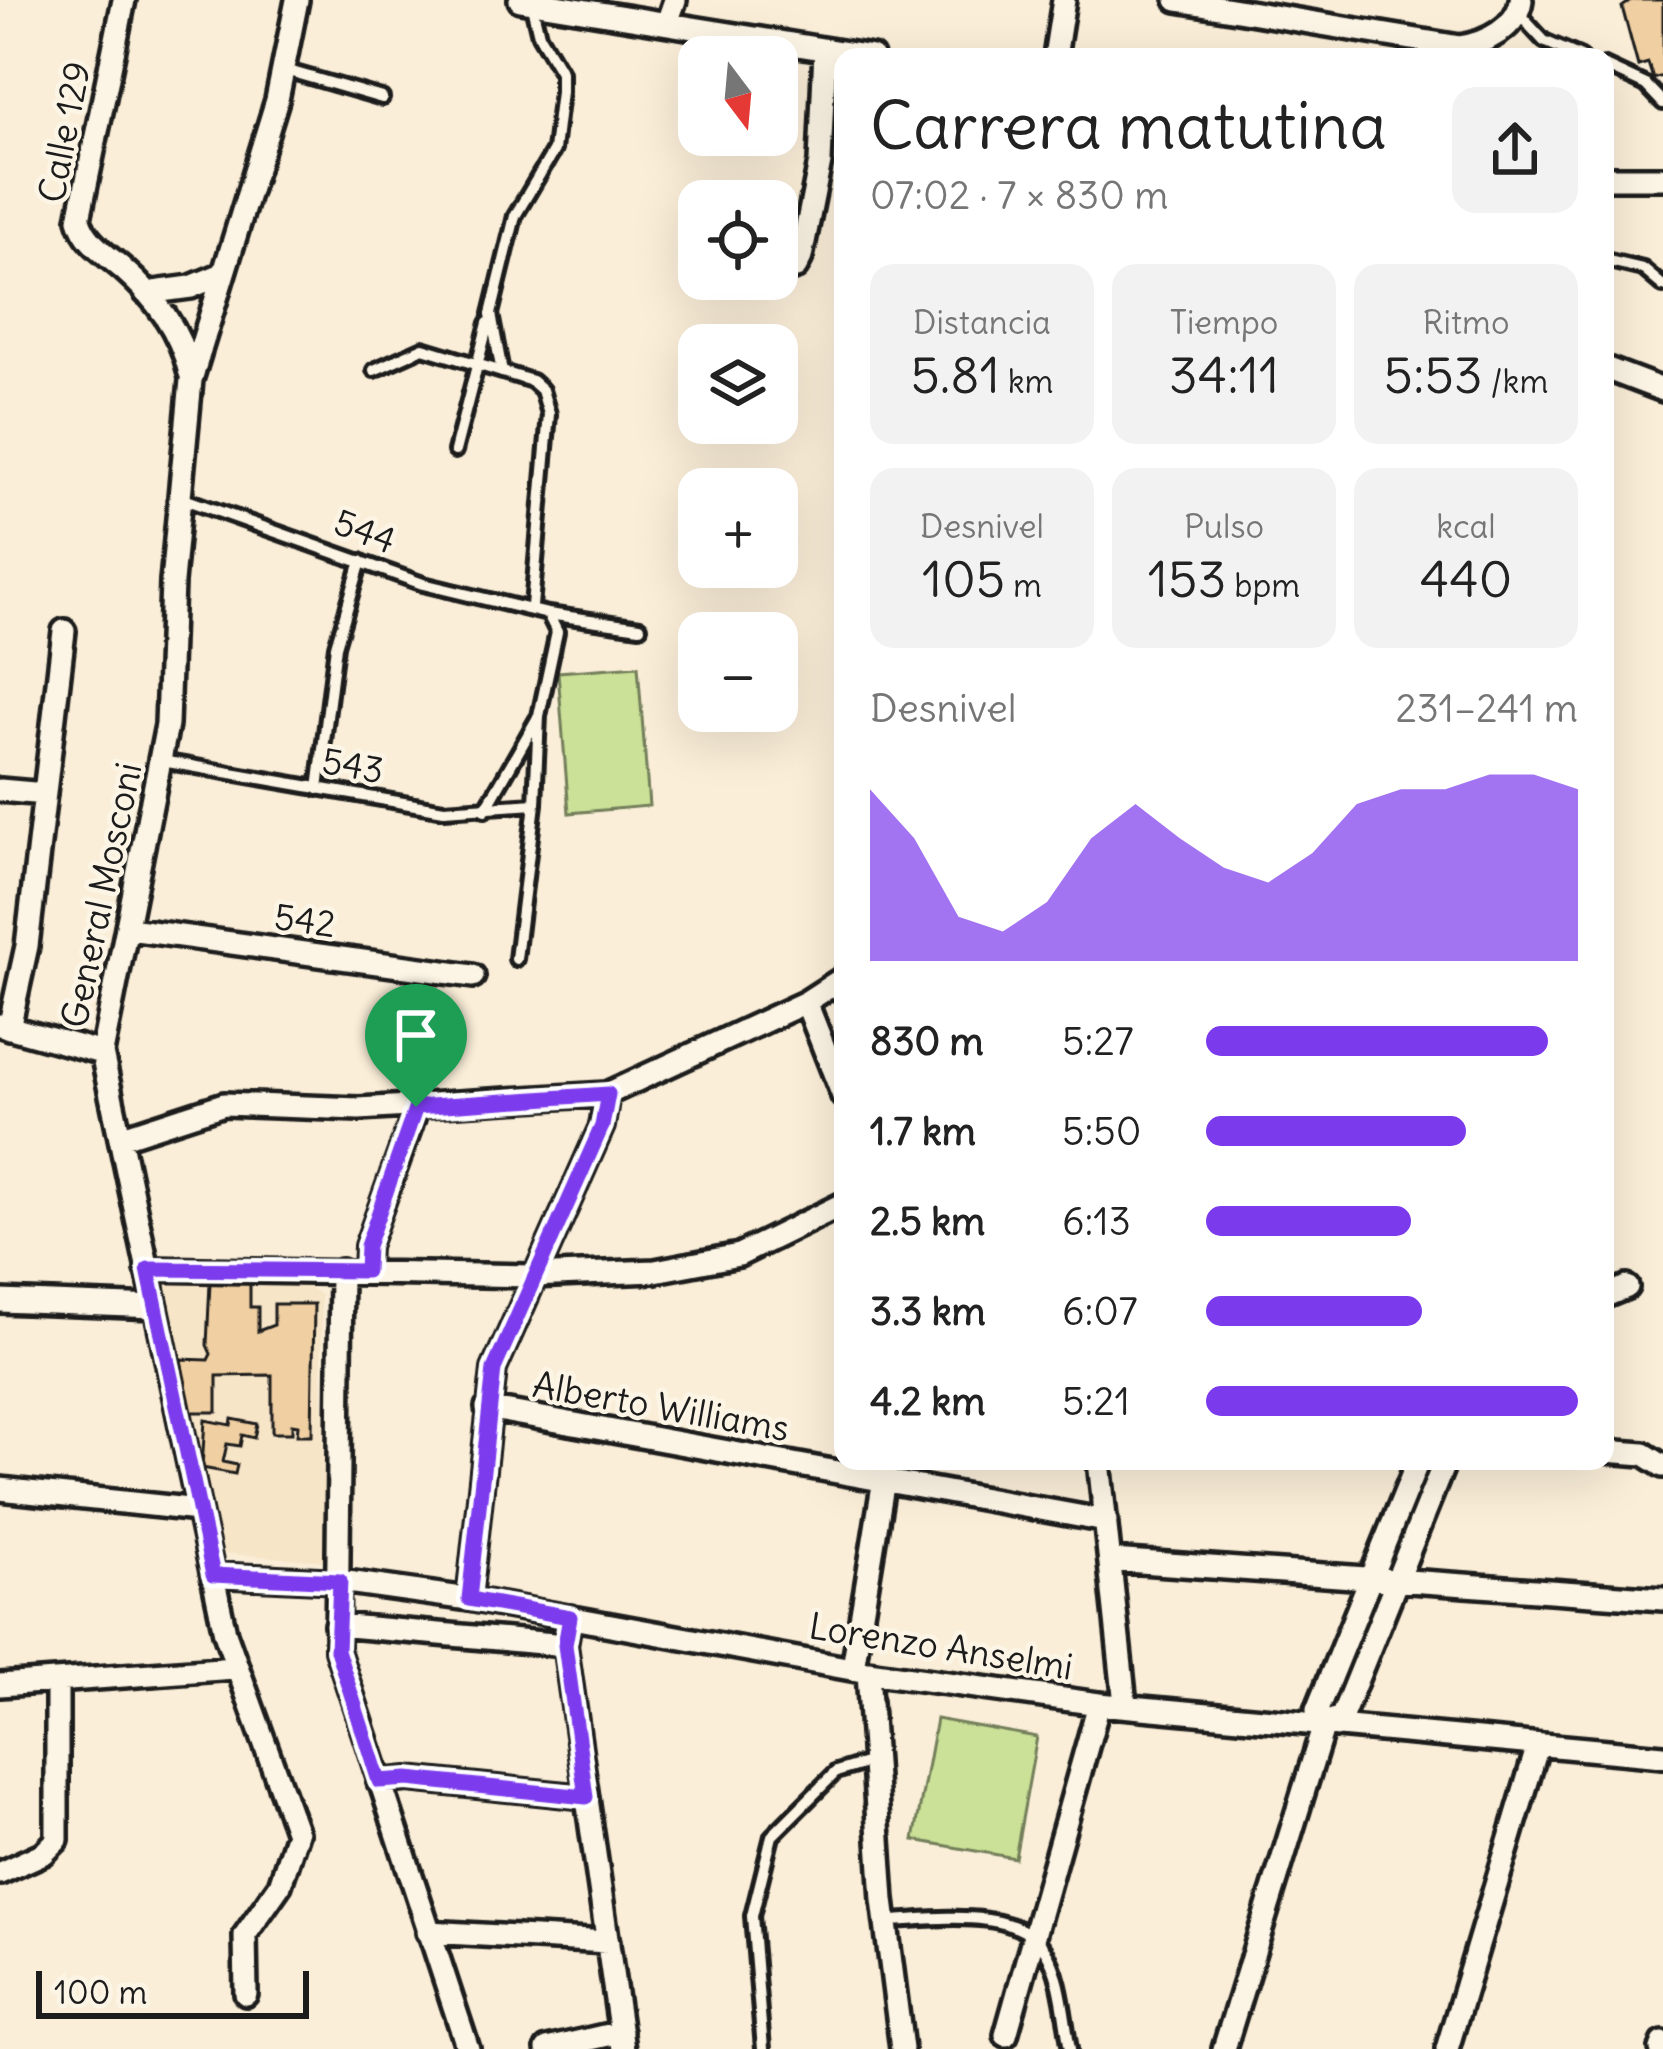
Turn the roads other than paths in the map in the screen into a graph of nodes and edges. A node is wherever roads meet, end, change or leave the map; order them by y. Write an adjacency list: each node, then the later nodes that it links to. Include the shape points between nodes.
1 (124, 0): 23 (street, Calle 129, via 79,219 88,239)
2 (297, 0): 13 (street, General Mosconi)
3 (675, 0): 8 (street)
4 (1064, 0): 9 (street)
5 (1177, 0): 7 (street, via 1460,47 1494,37)
6 (525, 1): 8 (street); 24 (lane, via 561,72 554,150 515,216)
7 (1520, 6): 10 (lane, via 1534,34)
8 (667, 23): 11 (street)
9 (1056, 48)
10 (1563, 48)
11 (825, 50): 12 (street); 20 (street, via 820,162)
12 (834, 51)
13 (285, 70): 15 (lane); 21 (street, General Mosconi)
14 (1614, 70): 16 (lane)
15 (382, 98)
16 (1663, 103)
17 (1614, 178): 18 (street)
18 (1663, 178)
19 (1614, 262): 22 (lane, via 1643,269)
20 (798, 264)
21 (220, 275): 23 (street); 29 (street, General Mosconi)
22 (1663, 286)
23 (146, 293): 29 (street, Calle 129, via 178,334)
24 (491, 314): 25 (lane); 28 (lane)
25 (474, 363): 26 (lane, via 414,348); 28 (lane); 31 (lane)
26 (374, 370)
27 (1614, 371): 30 (street)
28 (502, 372): 34 (lane, via 538,385 549,414)
29 (191, 380): 32 (street, General Mosconi)
30 (1663, 390)
31 (454, 452)
32 (181, 498): 33 (lane, 544); 39 (street, General Mosconi)
33 (361, 561): 34 (lane, 544, via 423,584); 40 (lane, via 336,646)
34 (532, 606): 35 (lane, 544)
35 (548, 614): 36 (lane, 544); 38 (lane, via 557,632)
36 (640, 627)
37 (64, 632): 42 (street)
38 (538, 716): 43 (lane); 44 (lane)
39 (162, 761): 40 (lane, 543); 45 (street, General Mosconi)
40 (318, 789): 44 (lane, 543)
41 (0, 790): 42 (street)
42 (45, 794): 50 (street, via 28,946)
43 (535, 804): 44 (lane, 543); 46 (lane)
44 (485, 810)
45 (129, 929): 47 (street, 542); 51 (street, General Mosconi)
46 (516, 959)
47 (473, 976)
48 (834, 984): 49 (street)
49 (806, 1002): 52 (street); 53 (street)
50 (5, 1026): 51 (street)
51 (102, 1053): 55 (street, General Mosconi)
52 (834, 1073)
53 (608, 1094): 54 (street); 60 (street, via 602,1126)
54 (416, 1107): 55 (street, via 224,1104); 59 (street, via 367,1246)
55 (123, 1137): 57 (street, General Mosconi)
56 (834, 1209): 60 (street, via 710,1263)
57 (148, 1269): 58 (street); 64 (street, General Mosconi)
58 (341, 1271): 59 (street); 80 (street)
59 (366, 1271): 60 (street)
60 (531, 1276): 65 (street)
61 (1627, 1287): 62 (street)
62 (1614, 1292)
63 (0, 1301): 64 (street)
64 (156, 1306): 74 (street, General Mosconi)
65 (487, 1408): 68 (street, Alberto Williams); 81 (street)
66 (1614, 1452): 67 (street)
67 (1654, 1460)
68 (834, 1463)
69 (1100, 1470): 75 (street)
70 (1414, 1470): 78 (street)
71 (1441, 1470): 79 (street)
72 (886, 1471): 75 (street, Alberto Williams); 87 (street)
73 (0, 1489): 74 (street)
74 (198, 1510): 77 (street, General Mosconi)
75 (1106, 1521): 76 (street)
76 (1112, 1559): 78 (street); 91 (street)
77 (213, 1575): 80 (street, Lorenzo Anselmi); 86 (street, General Mosconi)
78 (1369, 1576): 79 (street); 92 (street, via 1317,1710)
79 (1397, 1579): 82 (street); 92 (street, via 1342,1716)
80 (340, 1581): 81 (street, Lorenzo Anselmi); 84 (street)
81 (469, 1599): 83 (street, Lorenzo Anselmi)
82 (1663, 1599)
83 (570, 1617): 85 (street); 87 (street, Lorenzo Anselmi)
84 (336, 1625): 85 (street); 96 (street, via 341,1673)
85 (565, 1645): 97 (street)
86 (234, 1668): 88 (street); 103 (street, General Mosconi, via 296,1833 280,1885 245,1935)
87 (860, 1670): 90 (street, Lorenzo Anselmi); 95 (street)
88 (57, 1683): 89 (street); 98 (street, via 57,1840)
89 (0, 1685)
90 (1100, 1704): 91 (street, Lorenzo Anselmi); 101 (street)
91 (1126, 1704): 92 (street, Lorenzo Anselmi)
92 (1324, 1725): 93 (street, Lorenzo Anselmi); 111 (street)
93 (1538, 1745): 94 (street, Lorenzo Anselmi); 112 (street)
94 (1663, 1756)
95 (875, 1760): 99 (street); 108 (lane, via 836,1772 772,1836 752,1916)
96 (379, 1781): 97 (street); 100 (street)
97 (586, 1797): 102 (street)
98 (0, 1874)
99 (886, 1921): 101 (lane, via 970,1919); 109 (street)
100 (428, 1932): 102 (street); 106 (street)
101 (1034, 1937): 104 (street); 110 (lane, via 1054,1974)
102 (608, 1942): 105 (street)
103 (246, 1994)
104 (1006, 2035)
105 (622, 2040): 107 (street)
106 (468, 2049)
107 (547, 2049)
108 (763, 2049)
109 (902, 2049)
110 (1070, 2049)
111 (1224, 2049)
112 (1447, 2049)

